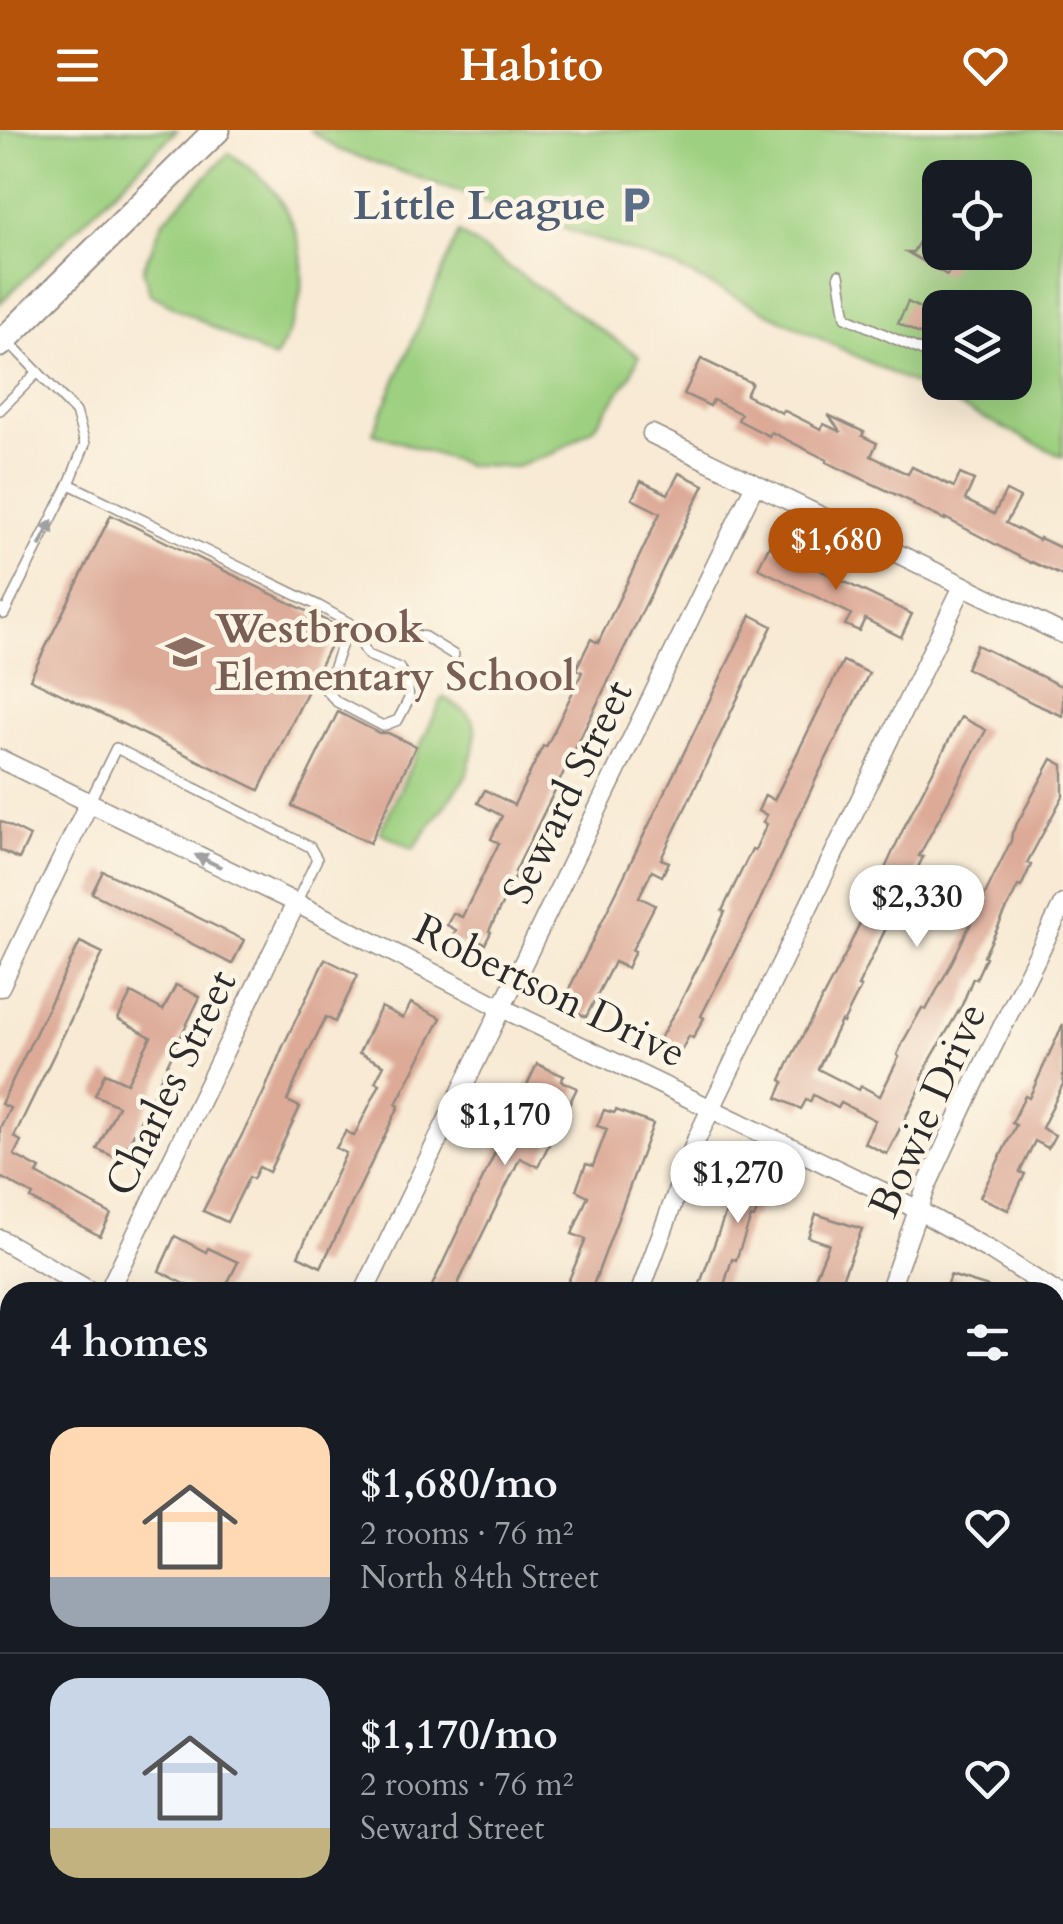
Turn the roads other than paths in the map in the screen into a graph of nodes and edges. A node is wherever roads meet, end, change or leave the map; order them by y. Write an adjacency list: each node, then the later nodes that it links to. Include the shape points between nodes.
1 (218, 130): 3 (street)
2 (838, 275): 4 (lane, via 846,317)
3 (3, 342): 5 (lane)
4 (922, 351)
5 (38, 372): 6 (lane); 8 (lane, via 76,412 85,444)
6 (0, 410)
7 (652, 434): 9 (street)
8 (69, 484): 11 (lane, one-way to 8, via 4,614); 12 (lane)
9 (754, 484): 10 (street); 20 (street, Seward Street)
10 (962, 586): 13 (street); 21 (street)
11 (0, 609)
12 (349, 624): 12 (lane, via 326,690 384,726 398,720 409,699 407,680 399,668 368,655); 14 (lane, via 364,632 425,637)
13 (1063, 634)
14 (454, 655)
15 (0, 759): 16 (street, Robertson Drive)
16 (88, 803): 17 (street, Robertson Drive, one-way to 16); 17 (lane, via 116,748 310,847 317,859); 19 (street)
17 (296, 903): 20 (street, Robertson Drive); 25 (street, Charles Street)
18 (1063, 904): 22 (street, Bowie Drive)
19 (0, 987)
20 (502, 1008): 21 (street, Robertson Drive); 26 (street, Seward Street)
21 (711, 1108): 22 (street, Robertson Drive); 27 (street)
22 (918, 1209): 28 (street, Bowie Drive); 29 (street, Robertson Drive)
23 (0, 1239): 24 (street)
24 (75, 1282)
25 (113, 1282)
26 (369, 1282)
27 (644, 1282)
28 (892, 1282)
29 (1040, 1282)

